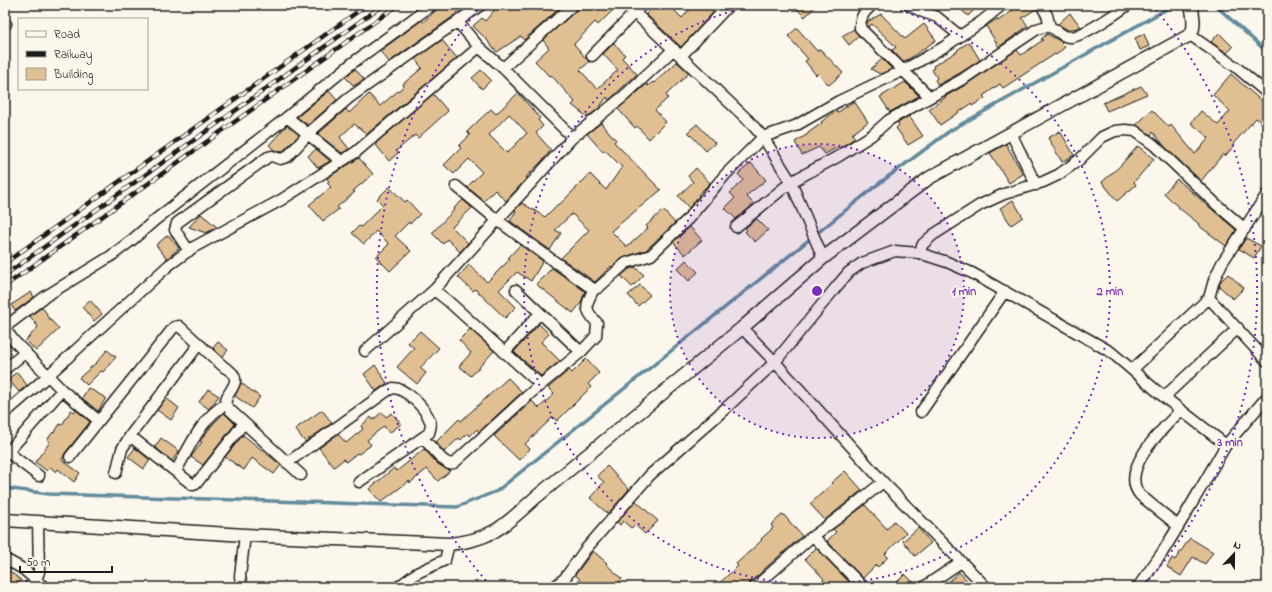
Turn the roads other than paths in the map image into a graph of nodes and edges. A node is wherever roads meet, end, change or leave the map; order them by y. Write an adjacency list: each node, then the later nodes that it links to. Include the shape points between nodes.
1 (432, 5): 25 (street, via 351,64)
2 (481, 5): 14 (street)
3 (573, 5): 21 (street)
4 (624, 5): 13 (street)
5 (642, 5): 13 (street)
6 (729, 5): 19 (street)
7 (872, 5): 22 (street, via 862,15 860,28)
8 (909, 5): 16 (street, via 937,17)
9 (1041, 5): 15 (street)
10 (1128, 5): 15 (street, via 1070,38)
11 (1191, 6): 17 (street, via 1194,28)
12 (995, 7): 16 (street)
13 (635, 13): 19 (street); 20 (street)
14 (457, 21): 18 (street); 27 (street, via 349,98)
15 (1050, 27): 24 (street, via 1037,29 963,79)
16 (960, 36): 22 (street)
17 (1190, 36): 23 (street, via 1236,67); 26 (street)
18 (479, 46): 21 (street); 30 (street, via 379,133)
19 (677, 53): 28 (street); 29 (street)
20 (592, 56)
21 (503, 68): 29 (street)
22 (902, 71): 24 (street); 28 (street, via 794,126)
23 (1267, 93)
24 (930, 97): 31 (street, via 889,120 839,156)
25 (287, 117): 27 (street); 47 (street, via 111,256 46,296)
26 (1011, 133): 32 (street); 40 (street, via 929,178)
27 (308, 134): 30 (street); 38 (street, via 287,157 268,157 177,223 175,230)
28 (763, 137): 31 (street); 41 (street, via 725,175 688,219 651,255 626,263 601,286)
29 (572, 138): 35 (street)
30 (341, 162): 38 (street, via 281,200)
31 (791, 182): 36 (street); 40 (street)
32 (1036, 185): 37 (street, via 1058,175 1079,160 1102,137 1115,131 1136,131); 39 (street, via 1004,194 980,205 933,234 923,244)
33 (456, 186): 35 (street)
34 (1267, 194): 37 (street)
35 (497, 220): 41 (street); 42 (street)
36 (736, 228)
37 (1245, 229): 45 (street, via 1222,263)
38 (189, 251): 59 (street, via 169,265)
39 (919, 253): 44 (street, via 947,262); 56 (street, via 895,251 862,263 850,272)
40 (822, 258): 48 (street)
41 (594, 289): 53 (street, via 587,300 587,307 590,316 597,323 596,336)
42 (434, 290): 52 (street); 54 (street)
43 (516, 290): 46 (street)
44 (1006, 291): 58 (street, via 1111,352); 66 (street)
45 (1209, 298): 49 (street); 58 (street)
46 (540, 313): 53 (street); 54 (street)
47 (5, 328): 51 (street)
48 (742, 328): 56 (street); 87 (street, via 541,492 502,527 467,542)
49 (1238, 328): 55 (street); 63 (street)
50 (198, 344): 64 (street, via 231,371 235,378); 68 (street, via 183,328 174,326); 70 (street)
51 (26, 352): 57 (street); 59 (street)
52 (365, 352)
53 (581, 352): 60 (street)
54 (504, 353): 60 (street)
55 (1267, 361)
56 (775, 362): 81 (street); 94 (street, via 650,475 585,550 565,578)
57 (5, 369)
58 (1133, 369): 63 (street)
59 (47, 375): 61 (street); 67 (street)
60 (541, 385): 71 (street, via 454,463 449,464 442,459)
61 (62, 390): 68 (street); 73 (street)
62 (1267, 396): 72 (street)
63 (1164, 397): 65 (street)
64 (226, 404): 69 (street); 76 (street, via 211,414)
65 (1181, 410): 72 (street); 84 (street, via 1147,446 1139,461 1134,485 1140,495)
66 (921, 412)
67 (5, 413)
68 (99, 421): 74 (street)
69 (244, 423): 75 (street); 76 (street, via 196,484 190,484)
70 (130, 436): 76 (street); 77 (street, via 122,449)
71 (423, 438): 75 (street, via 429,433 431,421 419,403 402,390 393,388); 80 (street)
72 (1226, 445): 84 (street)
73 (6, 451): 79 (street)
74 (70, 457)
75 (287, 463): 78 (street)
76 (176, 471)
77 (116, 473)
78 (301, 475)
79 (40, 476)
80 (359, 482)
81 (883, 482): 86 (street); 89 (street)
82 (5, 520): 83 (street)
83 (38, 522): 85 (street); 90 (street, via 40,563)
84 (1178, 526): 99 (street)
85 (245, 535): 87 (street); 92 (street, via 240,576)
86 (813, 536): 95 (street); 96 (street)
87 (449, 544): 93 (street, via 445,560 417,573)
88 (5, 559): 90 (street, via 23,569)
89 (961, 562): 97 (street); 98 (street)
90 (33, 584): 91 (street)
91 (44, 587)
92 (244, 587)
93 (398, 587)
94 (554, 587)
95 (755, 587)
96 (863, 587)
97 (924, 587)
98 (986, 587)
99 (1138, 587)

